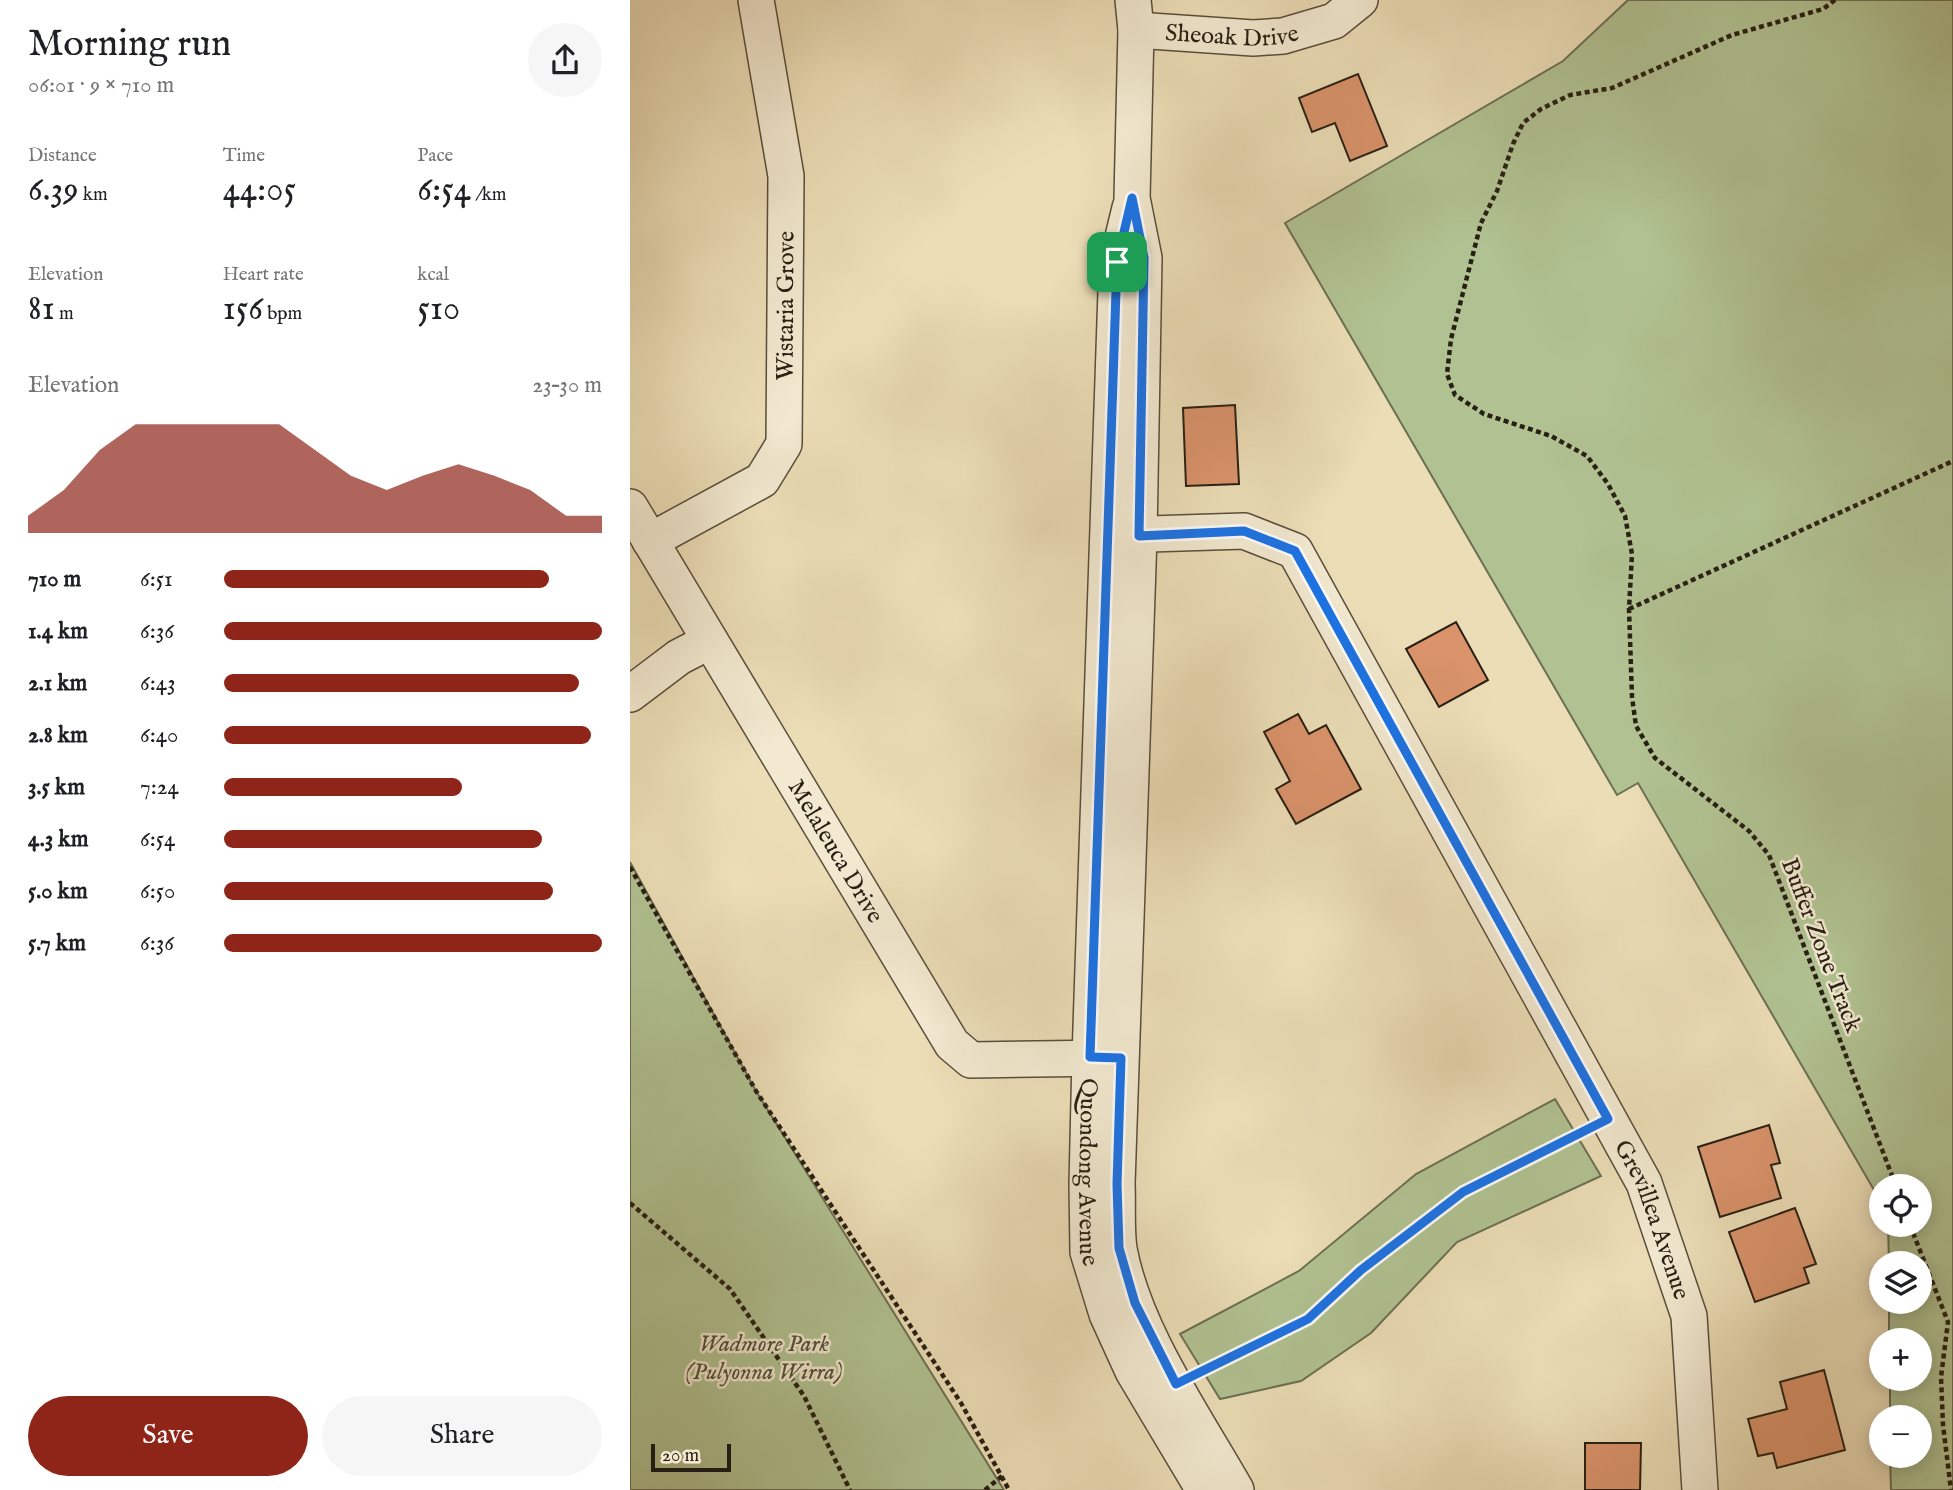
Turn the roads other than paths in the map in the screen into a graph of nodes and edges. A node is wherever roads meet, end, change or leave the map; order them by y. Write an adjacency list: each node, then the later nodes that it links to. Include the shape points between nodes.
1 (756, 0): 6 (street, Wistaria Grove, via 786,176 784,444 762,480)
2 (1360, 0): 3 (street, Sheoak Drive, via 1334,21 1283,36 1253,38)
3 (1135, 15): 5 (street, Quondong Avenue, via 1132,198 1144,258)
4 (630, 507): 6 (street, Melaleuca Drive)
5 (1124, 536): 9 (street, Quondong Avenue); 12 (street, Grevillea Avenue, via 1244,531 1295,551 1644,1184 1689,1316)
6 (650, 541): 7 (street, Melaleuca Drive)
7 (710, 641): 8 (street, via 678,657); 9 (street, Melaleuca Drive, via 952,1044 971,1060)
8 (630, 694)
9 (1105, 1058): 10 (street, Quondong Avenue, via 1087,1184 1088,1252 1107,1314 1133,1371); 11 (street, Quondong Avenue, via 1119,1248 1135,1303)
10 (1204, 1490)
11 (1236, 1490)
12 (1700, 1490)

